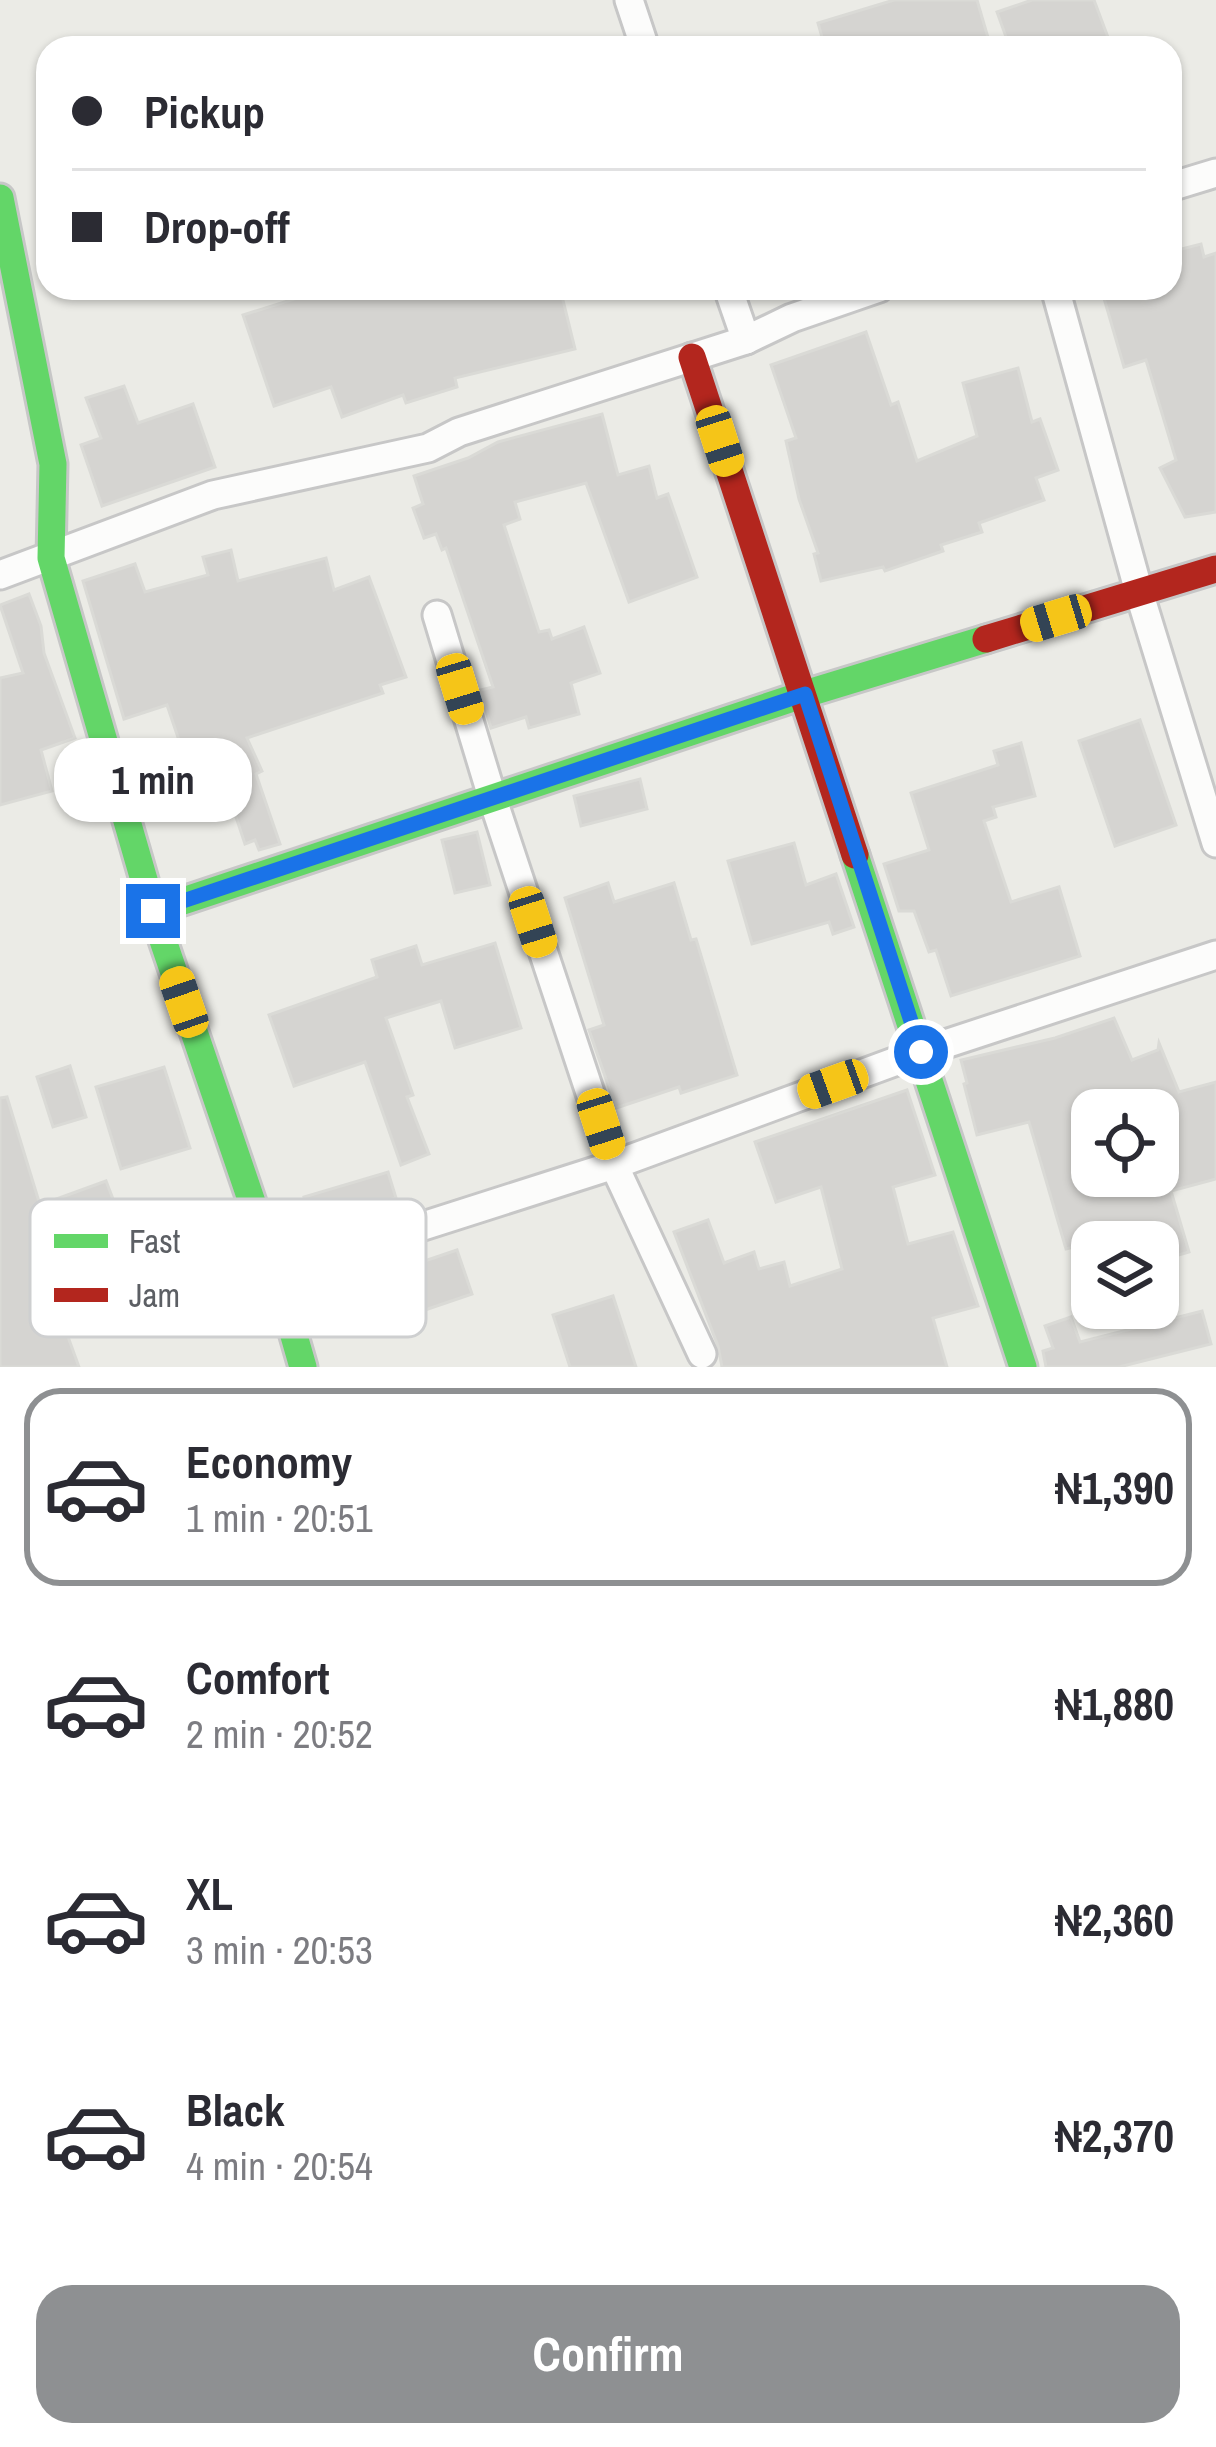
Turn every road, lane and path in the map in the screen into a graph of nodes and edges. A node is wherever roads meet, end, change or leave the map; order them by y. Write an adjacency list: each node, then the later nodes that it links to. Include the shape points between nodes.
1 (629, 0): 2 (street)
2 (641, 36)
3 (1216, 173): 4 (street)
4 (1182, 183)
5 (0, 198): 11 (street, via 53,464)
6 (732, 300): 9 (street)
7 (845, 300): 9 (street)
8 (1058, 300): 14 (street)
9 (746, 340): 10 (street)
10 (692, 357): 11 (street, via 428,448 213,495); 16 (street)
11 (51, 558): 13 (street); 19 (street)
12 (1216, 569): 14 (street)
13 (0, 575)
14 (1139, 592): 16 (street); 18 (street)
15 (437, 615): 17 (street)
16 (805, 694): 17 (street); 21 (street)
17 (493, 800): 19 (street); 22 (street)
18 (1216, 843)
19 (153, 911): 23 (street)
20 (1216, 956): 21 (street)
21 (921, 1052): 22 (street); 28 (street)
22 (614, 1165): 24 (street); 26 (street)
23 (251, 1199)
24 (426, 1226)
25 (294, 1337): 27 (street)
26 (702, 1354)
27 (303, 1367)
28 (1023, 1367)

